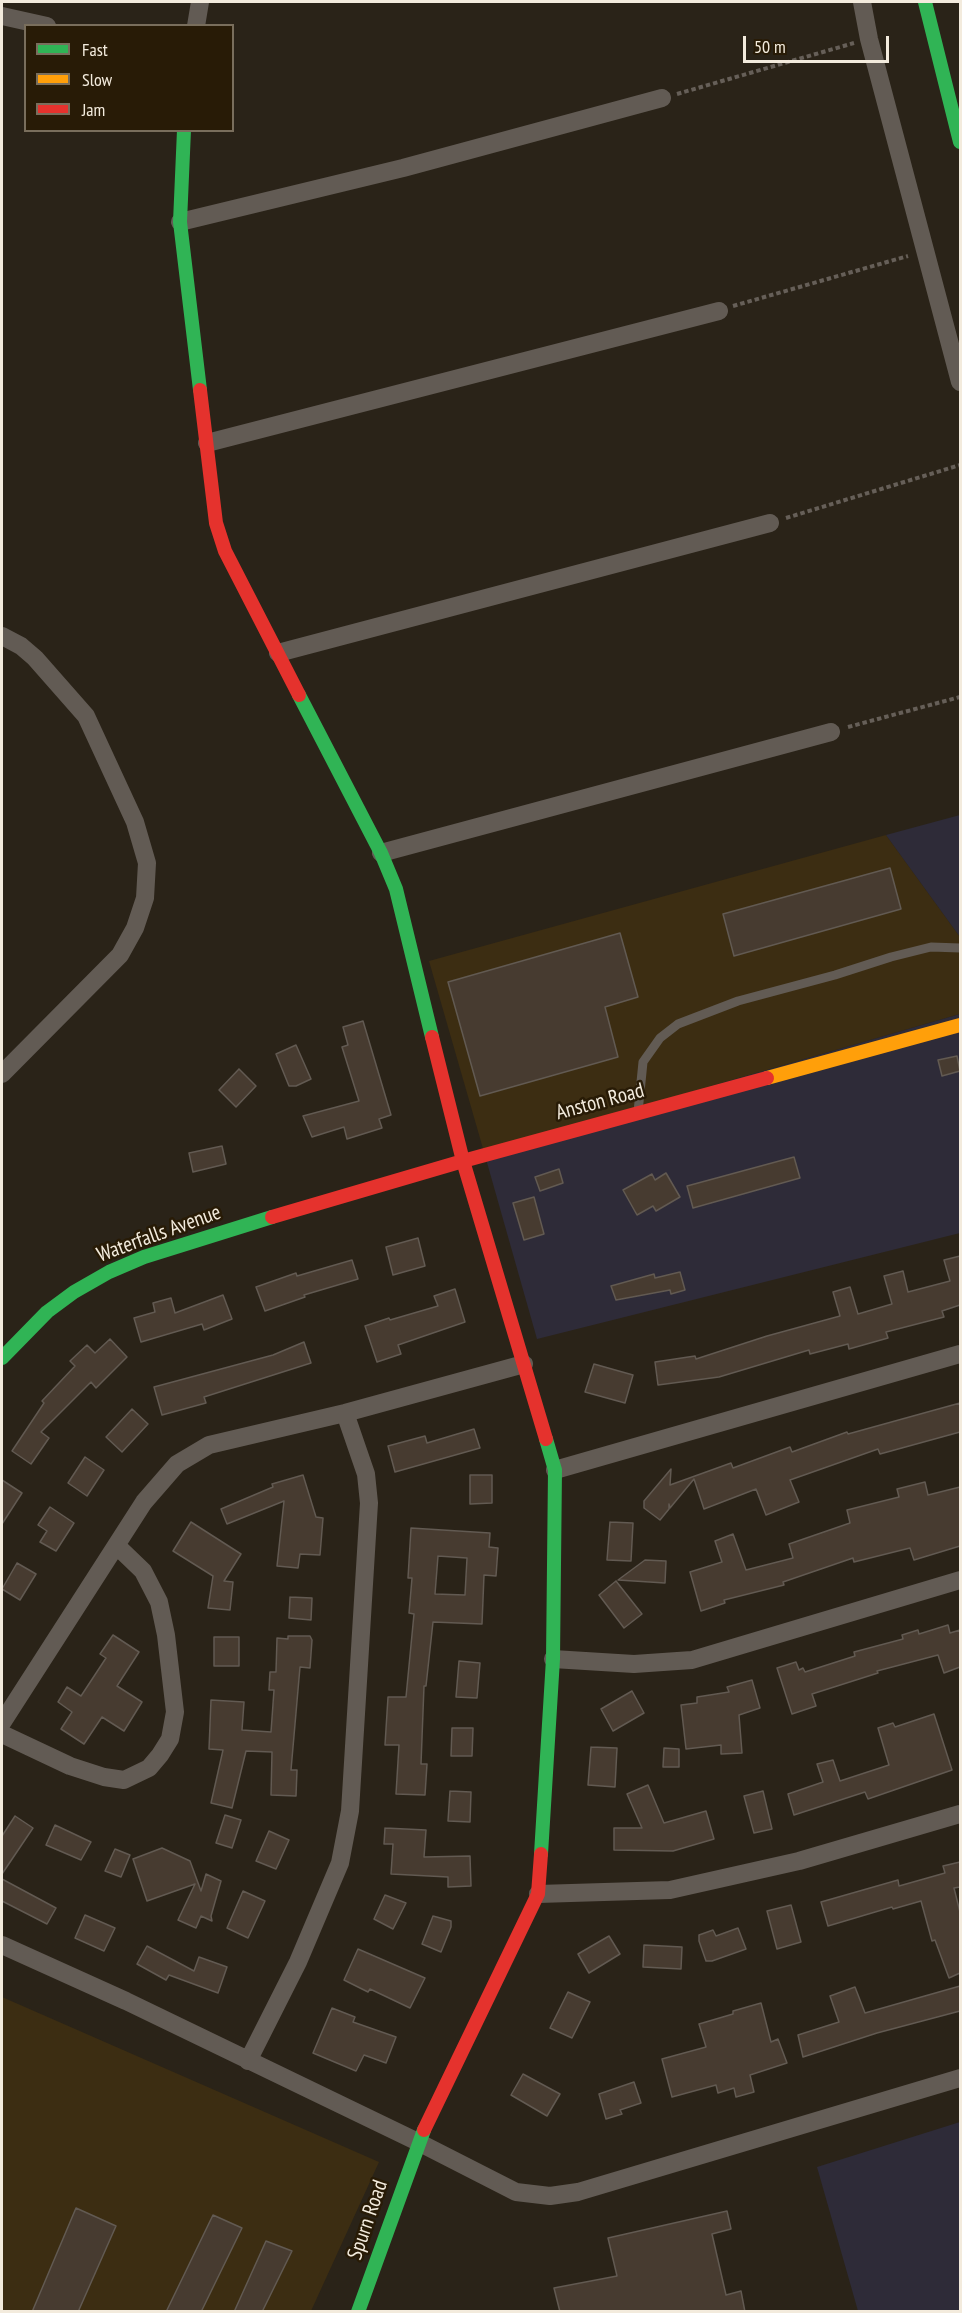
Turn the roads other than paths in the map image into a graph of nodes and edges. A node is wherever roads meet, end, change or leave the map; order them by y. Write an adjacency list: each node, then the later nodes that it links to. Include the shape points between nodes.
1 (200, 2): 6 (street)
2 (862, 2): 12 (street)
3 (926, 2): 9 (main road)
4 (2, 16): 5 (street)
5 (38, 24)
6 (196, 24)
7 (662, 98): 10 (street, via 403,168)
8 (184, 132): 10 (main road)
9 (960, 142)
10 (180, 222): 13 (main road)
11 (719, 310): 13 (street)
12 (960, 382)
13 (207, 443): 16 (main road, via 216,523 225,551)
14 (770, 523): 16 (street)
15 (2, 636): 21 (street, via 34,658 86,716 135,822 147,864 145,898 120,955)
16 (278, 653): 18 (main road)
17 (831, 732): 18 (street)
18 (381, 853): 23 (main road, via 396,889)
19 (960, 948): 22 (lane, via 931,947 891,957 738,1001 678,1024 660,1038 643,1062)
20 (960, 1025): 22 (main road, Anston Road)
21 (2, 1074)
22 (638, 1113): 23 (main road, Anston Road)
23 (463, 1161): 24 (main road, Anston Road); 27 (main road)
24 (251, 1223): 26 (main road, Waterfalls Avenue, via 109,1272 47,1312)
25 (960, 1353): 29 (street)
26 (2, 1358)
27 (524, 1364): 28 (street); 29 (main road)
28 (345, 1413): 30 (street, via 209,1445 177,1464 144,1502); 38 (street, via 366,1474 369,1503 350,1811 340,1863 298,1962)
29 (555, 1470): 32 (main road)
30 (117, 1546): 33 (street); 34 (street, via 143,1571 159,1602 175,1712 170,1739 149,1768 124,1780 70,1766)
31 (960, 1580): 32 (street, via 692,1660 634,1664)
32 (553, 1659): 36 (main road)
33 (2, 1723)
34 (2, 1734)
35 (960, 1814): 36 (street, via 799,1861 670,1890)
36 (538, 1894): 40 (main road, Spurn Road)
37 (2, 1945): 38 (street)
38 (248, 2061): 40 (street)
39 (960, 2078): 40 (street, via 578,2192 550,2196 516,2192)
40 (417, 2142): 41 (main road, Spurn Road)
41 (358, 2312)

